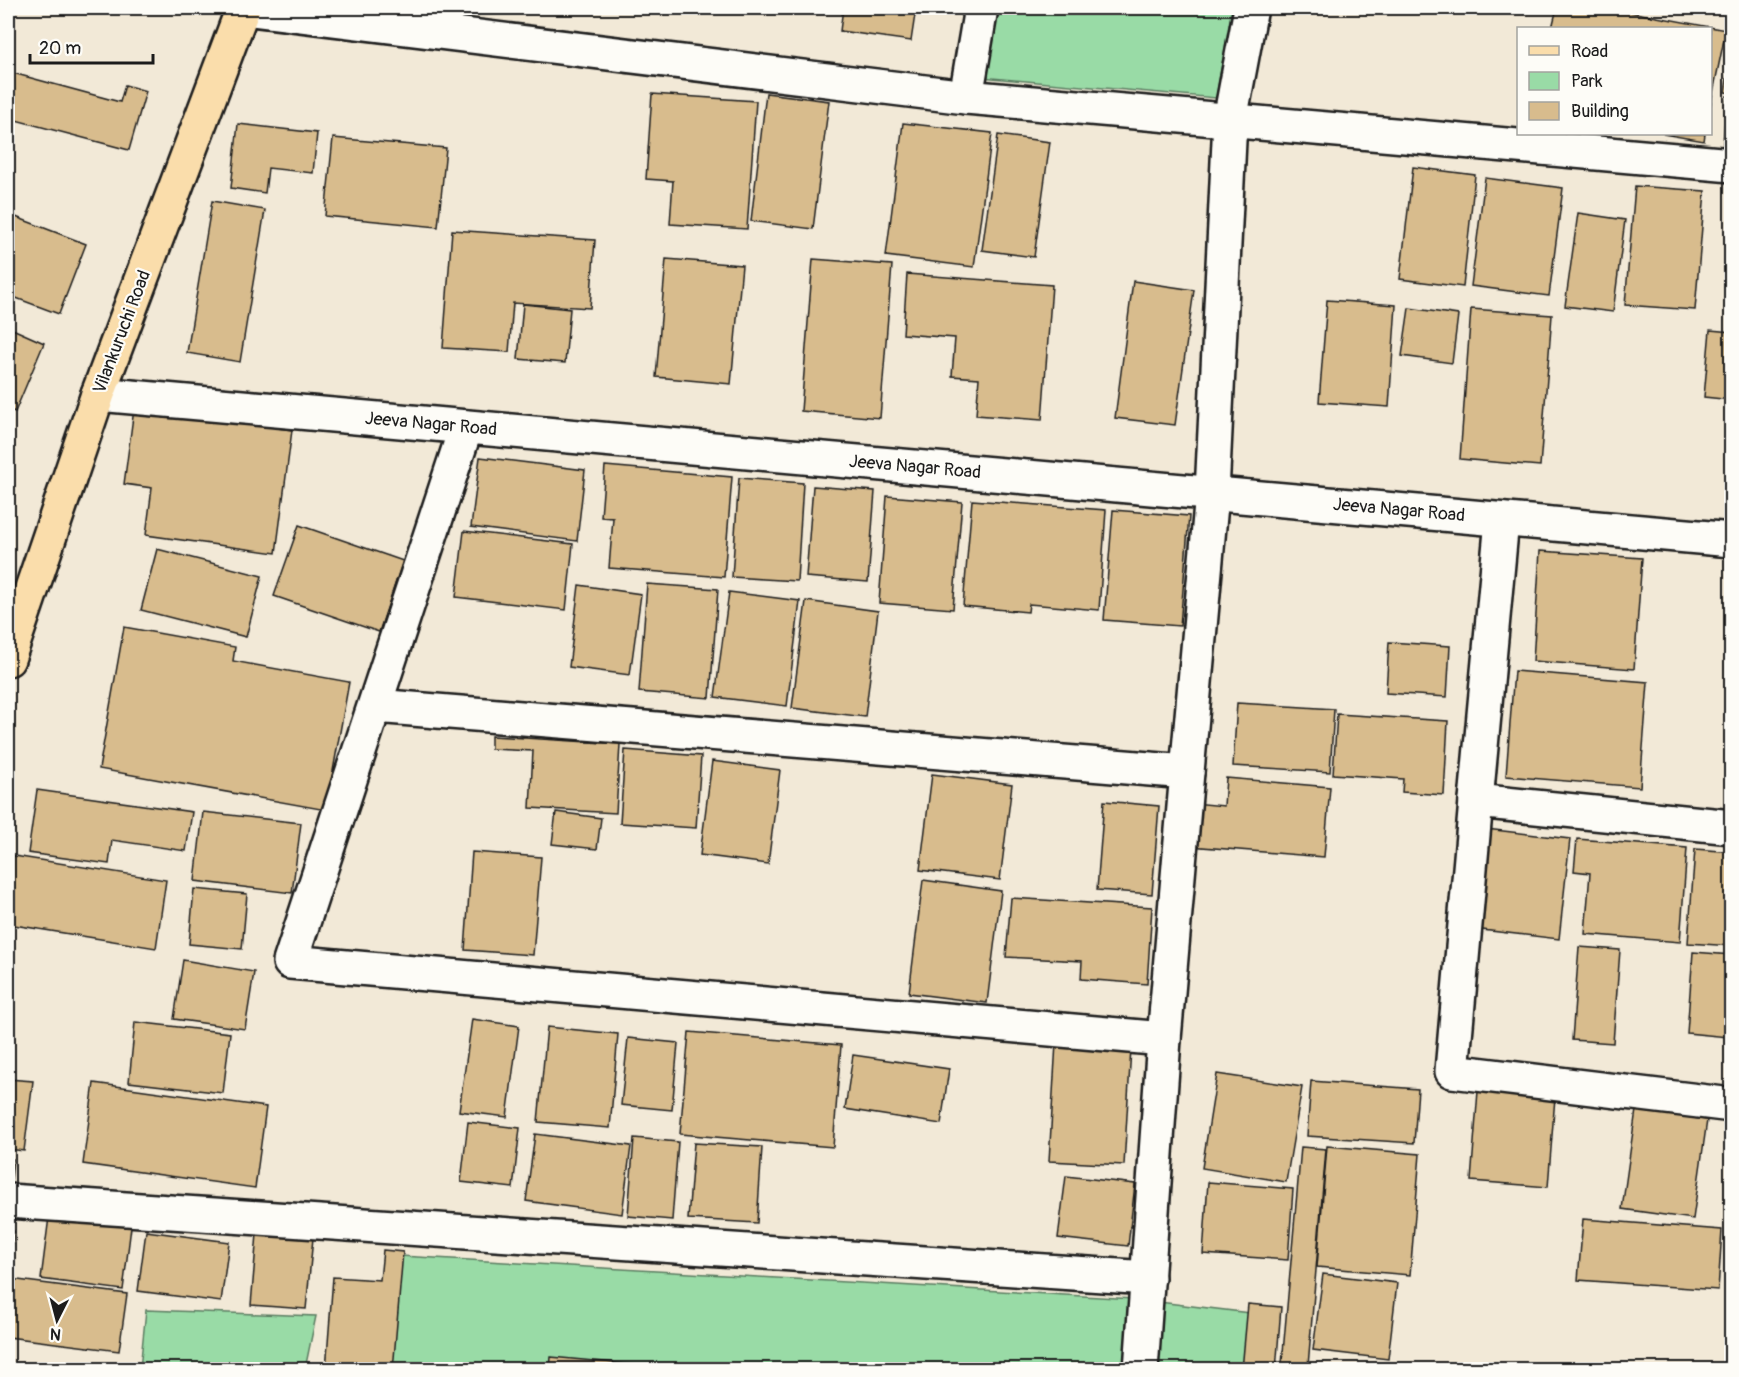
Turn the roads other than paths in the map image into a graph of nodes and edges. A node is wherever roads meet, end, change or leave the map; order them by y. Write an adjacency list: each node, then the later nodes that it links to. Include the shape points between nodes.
1 (243, 8): 4 (street); 7 (main road, Vilankuruchi Road)
2 (981, 8): 4 (street)
3 (1251, 8): 5 (street)
4 (966, 97): 5 (street)
5 (1230, 120): 6 (street); 9 (street)
6 (1731, 165)
7 (98, 394): 8 (street, Jeeva Nagar Road); 12 (main road, Vilankuruchi Road)
8 (466, 427): 9 (street, Jeeva Nagar Road); 13 (street)
9 (1212, 493): 10 (street, Jeeva Nagar Road); 14 (street)
10 (1502, 520): 11 (street, Jeeva Nagar Road); 15 (street)
11 (1731, 540)
12 (8, 658)
13 (375, 706): 14 (street); 17 (street, via 290,962)
14 (1187, 772): 17 (street)
15 (1476, 801): 16 (street); 18 (street, via 1452,1071)
16 (1731, 827)
17 (1164, 1039): 20 (street)
18 (1731, 1104)
19 (8, 1201): 20 (street)
20 (1148, 1278): 21 (street)
21 (1141, 1370)

